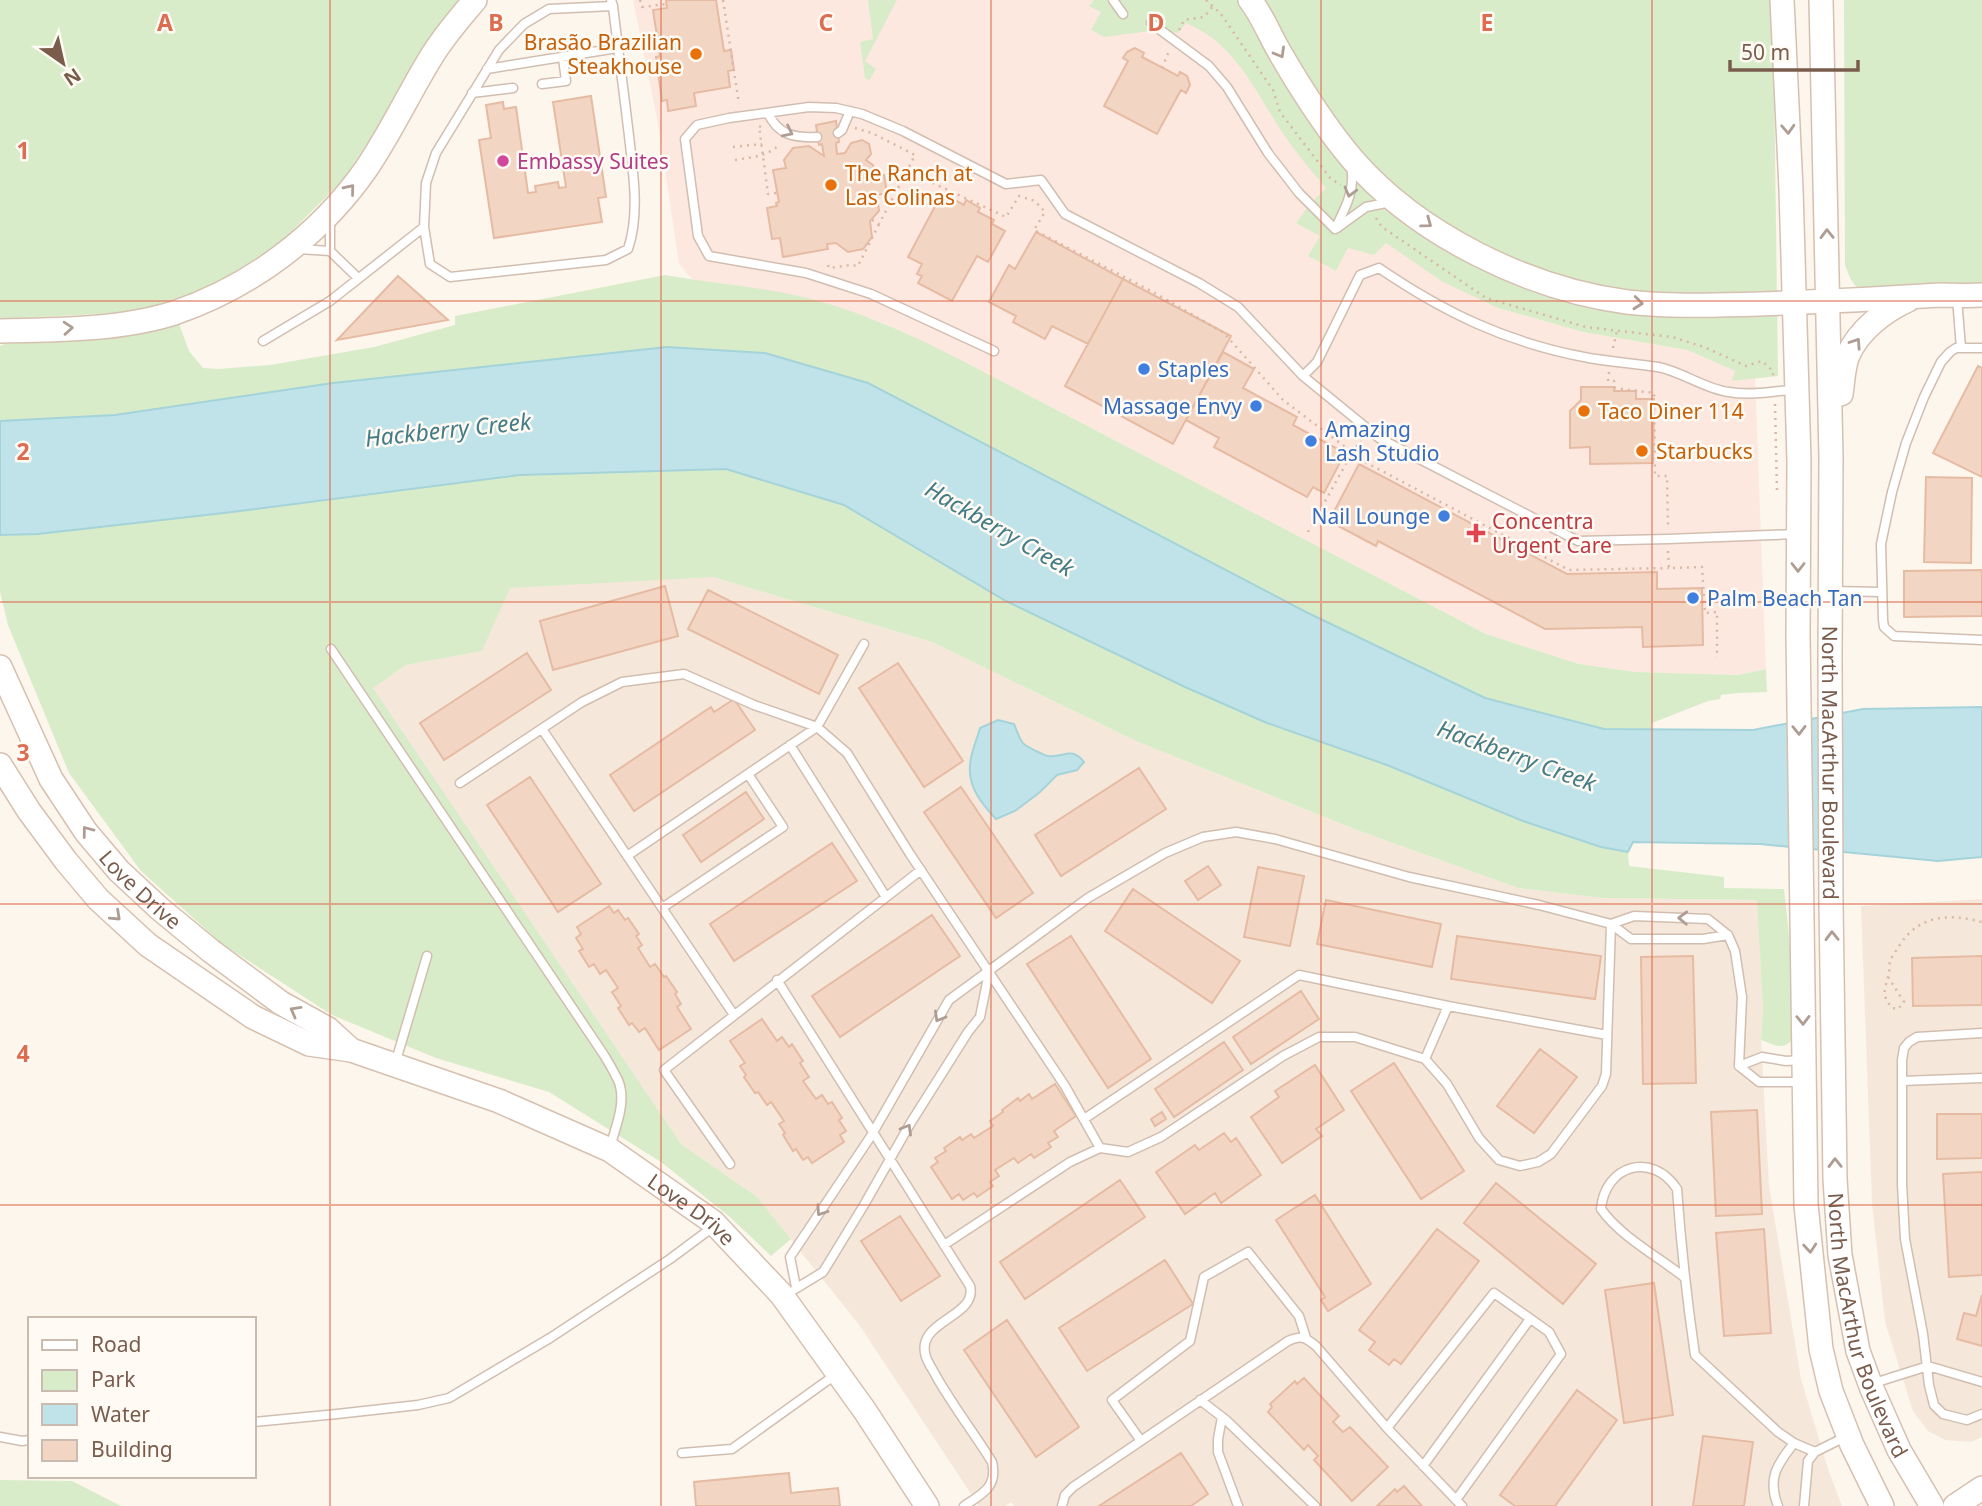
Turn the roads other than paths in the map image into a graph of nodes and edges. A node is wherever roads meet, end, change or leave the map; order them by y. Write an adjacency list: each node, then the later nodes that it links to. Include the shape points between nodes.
1 (475, 0): 21 (main road, one-way to 1, via 366,170 431,57)
2 (1113, 0): 7 (lane)
3 (1250, 0): 19 (main road, one-way to 19, via 1299,85)
4 (1782, 0): 31 (main road, North MacArthur Boulevard, one-way to 31)
5 (1821, 0): 30 (main road, North MacArthur Boulevard, one-way to 5)
6 (612, 3): 9 (lane); 11 (lane, via 549,9 524,24)
7 (1123, 14)
8 (1151, 23): 23 (lane, via 1209,66 1299,193)
9 (617, 48): 10 (lane); 22 (lane, via 634,176 634,232 628,249 606,260 450,277 429,264)
10 (563, 58): 11 (lane); 12 (lane, via 566,81)
11 (487, 68): 14 (lane)
12 (542, 84)
13 (513, 88): 14 (lane)
14 (472, 93): 22 (lane, via 436,153 426,183)
15 (850, 111): 16 (lane, via 809,107); 17 (lane); 37 (lane, via 903,131 1006,184 1041,180 1065,214 1238,307)
16 (768, 113): 18 (lane, one-way to 18, via 774,124 795,138); 36 (lane, via 697,125 685,139 698,236 709,256 806,273 871,294)
17 (838, 133)
18 (817, 137)
19 (1348, 153): 20 (main road); 23 (lane, one-way to 23, via 1352,189)
20 (1398, 202): 23 (lane, via 1370,206); 31 (main road, one-way to 31, via 1482,256 1544,283 1578,292 1659,305)
21 (331, 211): 24 (main road); 25 (lane)
22 (424, 228): 26 (lane)
23 (1335, 229)
24 (291, 250): 25 (lane); 32 (main road, one-way to 24, via 119,324 173,313 222,292)
25 (330, 251): 26 (lane)
26 (358, 278): 33 (lane, via 330,301)
27 (1957, 295): 28 (main road); 29 (main road); 34 (lane)
28 (1982, 295)
29 (1914, 297): 30 (main road); 39 (main road, one-way to 29, via 1847,357 1873,322)
30 (1829, 302): 31 (main road); 39 (main road, North MacArthur Boulevard)
31 (1794, 303): 38 (main road, North MacArthur Boulevard)
32 (0, 331)
33 (263, 341)
34 (1961, 348): 35 (lane); 42 (lane, via 1941,362 1906,443 1881,544)
35 (1982, 348)
36 (994, 351)
37 (1303, 376): 38 (lane, via 1317,362 1360,275 1379,268 1449,312 1532,345 1661,368 1727,392); 40 (lane, via 1380,438 1578,541)
38 (1786, 391): 40 (main road, North MacArthur Boulevard); 41 (main road, via 1806,408 1812,429 1813,496 1823,584)
39 (1831, 457): 41 (main road, North MacArthur Boulevard)
40 (1798, 534): 70 (main road, North MacArthur Boulevard, one-way to 70)
41 (1830, 590): 42 (lane); 88 (main road, North MacArthur Boulevard, one-way to 41, via 1858,1351 1840,1255 1835,1179)
42 (1881, 592): 43 (lane, via 1884,626 1894,636)
43 (1982, 640)
44 (864, 643): 47 (lane)
45 (331, 649): 76 (lane, via 604,1055 622,1093)
46 (0, 667): 66 (main road, Love Drive, one-way to 46, via 328,1029 281,1003 211,951 119,871 51,779)
47 (817, 727): 48 (lane, via 684,674 622,682); 49 (lane); 54 (lane, via 847,753)
48 (542, 729): 52 (lane); 53 (lane)
49 (790, 745): 51 (lane); 55 (lane)
50 (0, 765): 66 (main road, Love Drive, one-way to 66, via 66,861 98,899 148,945 253,1017 309,1044)
51 (748, 774): 53 (lane); 56 (lane, via 783,827)
52 (460, 783)
53 (627, 856): 56 (lane)
54 (921, 870): 55 (lane); 60 (lane)
55 (886, 897): 61 (lane)
56 (662, 908): 63 (lane)
57 (1611, 923): 58 (lane, via 1631,939); 58 (lane, one-way to 57, via 1708,919 1633,916); 60 (lane, via 1236,832 1203,837 1165,853 1088,898); 65 (lane)
58 (1728, 935): 69 (lane, via 1742,997)
59 (427, 957): 68 (lane)
60 (989, 972): 73 (lane); 74 (lane, one-way to 74, via 949,1000); 77 (lane, one-way to 60, via 980,1017)
61 (777, 980): 63 (lane); 74 (lane)
62 (1448, 1006): 65 (lane); 67 (lane); 73 (lane, via 1299,975)
63 (734, 1015): 78 (lane, via 664,1070)
64 (1982, 1033): 72 (lane, via 1917,1037 1904,1048)
65 (1607, 1035): 67 (lane, via 1602,1086 1551,1154 1520,1167 1499,1160 1479,1138 1447,1084)
66 (351, 1050): 68 (main road, Love Drive)
67 (1425, 1059): 75 (lane, via 1355,1037 1319,1037 1161,1137 1128,1152)
68 (395, 1064): 76 (main road, Love Drive, via 499,1101)
69 (1740, 1066): 70 (lane, via 1762,1057 1786,1060); 70 (lane, via 1759,1082)
70 (1804, 1071): 94 (main road, North MacArthur Boulevard, one-way to 94, via 1806,1205 1821,1349)
71 (1982, 1078): 72 (lane)
72 (1902, 1081): 85 (lane, via 1905,1239)
73 (1084, 1119): 75 (lane)
74 (873, 1132): 77 (lane); 82 (lane, one-way to 82, via 790,1257)
75 (1100, 1148): 80 (lane, via 1070,1162)
76 (610, 1150): 79 (main road, Love Drive)
77 (890, 1160): 80 (lane); 82 (lane, via 823,1272)
78 (730, 1164)
79 (716, 1226): 82 (main road, Love Drive); 92 (lane, via 550,1338 449,1398)
80 (944, 1245): 105 (lane, via 972,1293 970,1301 928,1336 925,1357 994,1471 990,1486)
81 (1684, 1277): 81 (lane, via 1677,1189 1671,1179 1647,1166 1619,1173 1602,1196 1601,1209 1623,1233); 98 (lane, via 1695,1355)
82 (791, 1294): 86 (main road, Love Drive)
83 (1530, 1318): 93 (lane, via 1494,1293); 101 (lane); 103 (lane, via 1549,1332 1561,1354)
84 (1306, 1338): 89 (lane, via 1288,1341); 93 (lane); 97 (lane, via 1299,1316 1248,1252 1204,1277 1190,1341 1112,1400)
85 (1928, 1366): 87 (lane); 88 (lane); 90 (lane, via 1934,1405 1943,1413 1967,1420)
86 (838, 1373): 100 (lane, via 732,1449); 104 (main road, Love Drive)
87 (1982, 1382)
88 (1870, 1385): 112 (main road, North MacArthur Boulevard, via 1899,1450)
89 (1200, 1400): 91 (lane); 97 (lane)
90 (1982, 1414)
91 (1222, 1417): 107 (lane, via 1218,1452); 108 (lane)
92 (256, 1422)
93 (1387, 1428): 101 (lane)
94 (1848, 1435): 99 (lane); 111 (main road, North MacArthur Boulevard)
95 (0, 1437): 96 (lane)
96 (28, 1440)
97 (1141, 1441): 106 (lane, via 1073,1487)
98 (1794, 1443): 99 (lane); 109 (lane, via 1773,1477)
99 (1815, 1452): 110 (lane, via 1808,1461)
100 (682, 1453)
101 (1423, 1466): 103 (lane)
102 (1982, 1488): 113 (main road)
103 (1459, 1503)
104 (921, 1504)
105 (964, 1506)
106 (1062, 1506)
107 (1238, 1506)
108 (1315, 1506)
109 (1778, 1506)
110 (1804, 1506)
111 (1882, 1506)
112 (1933, 1506)
113 (1955, 1506)

